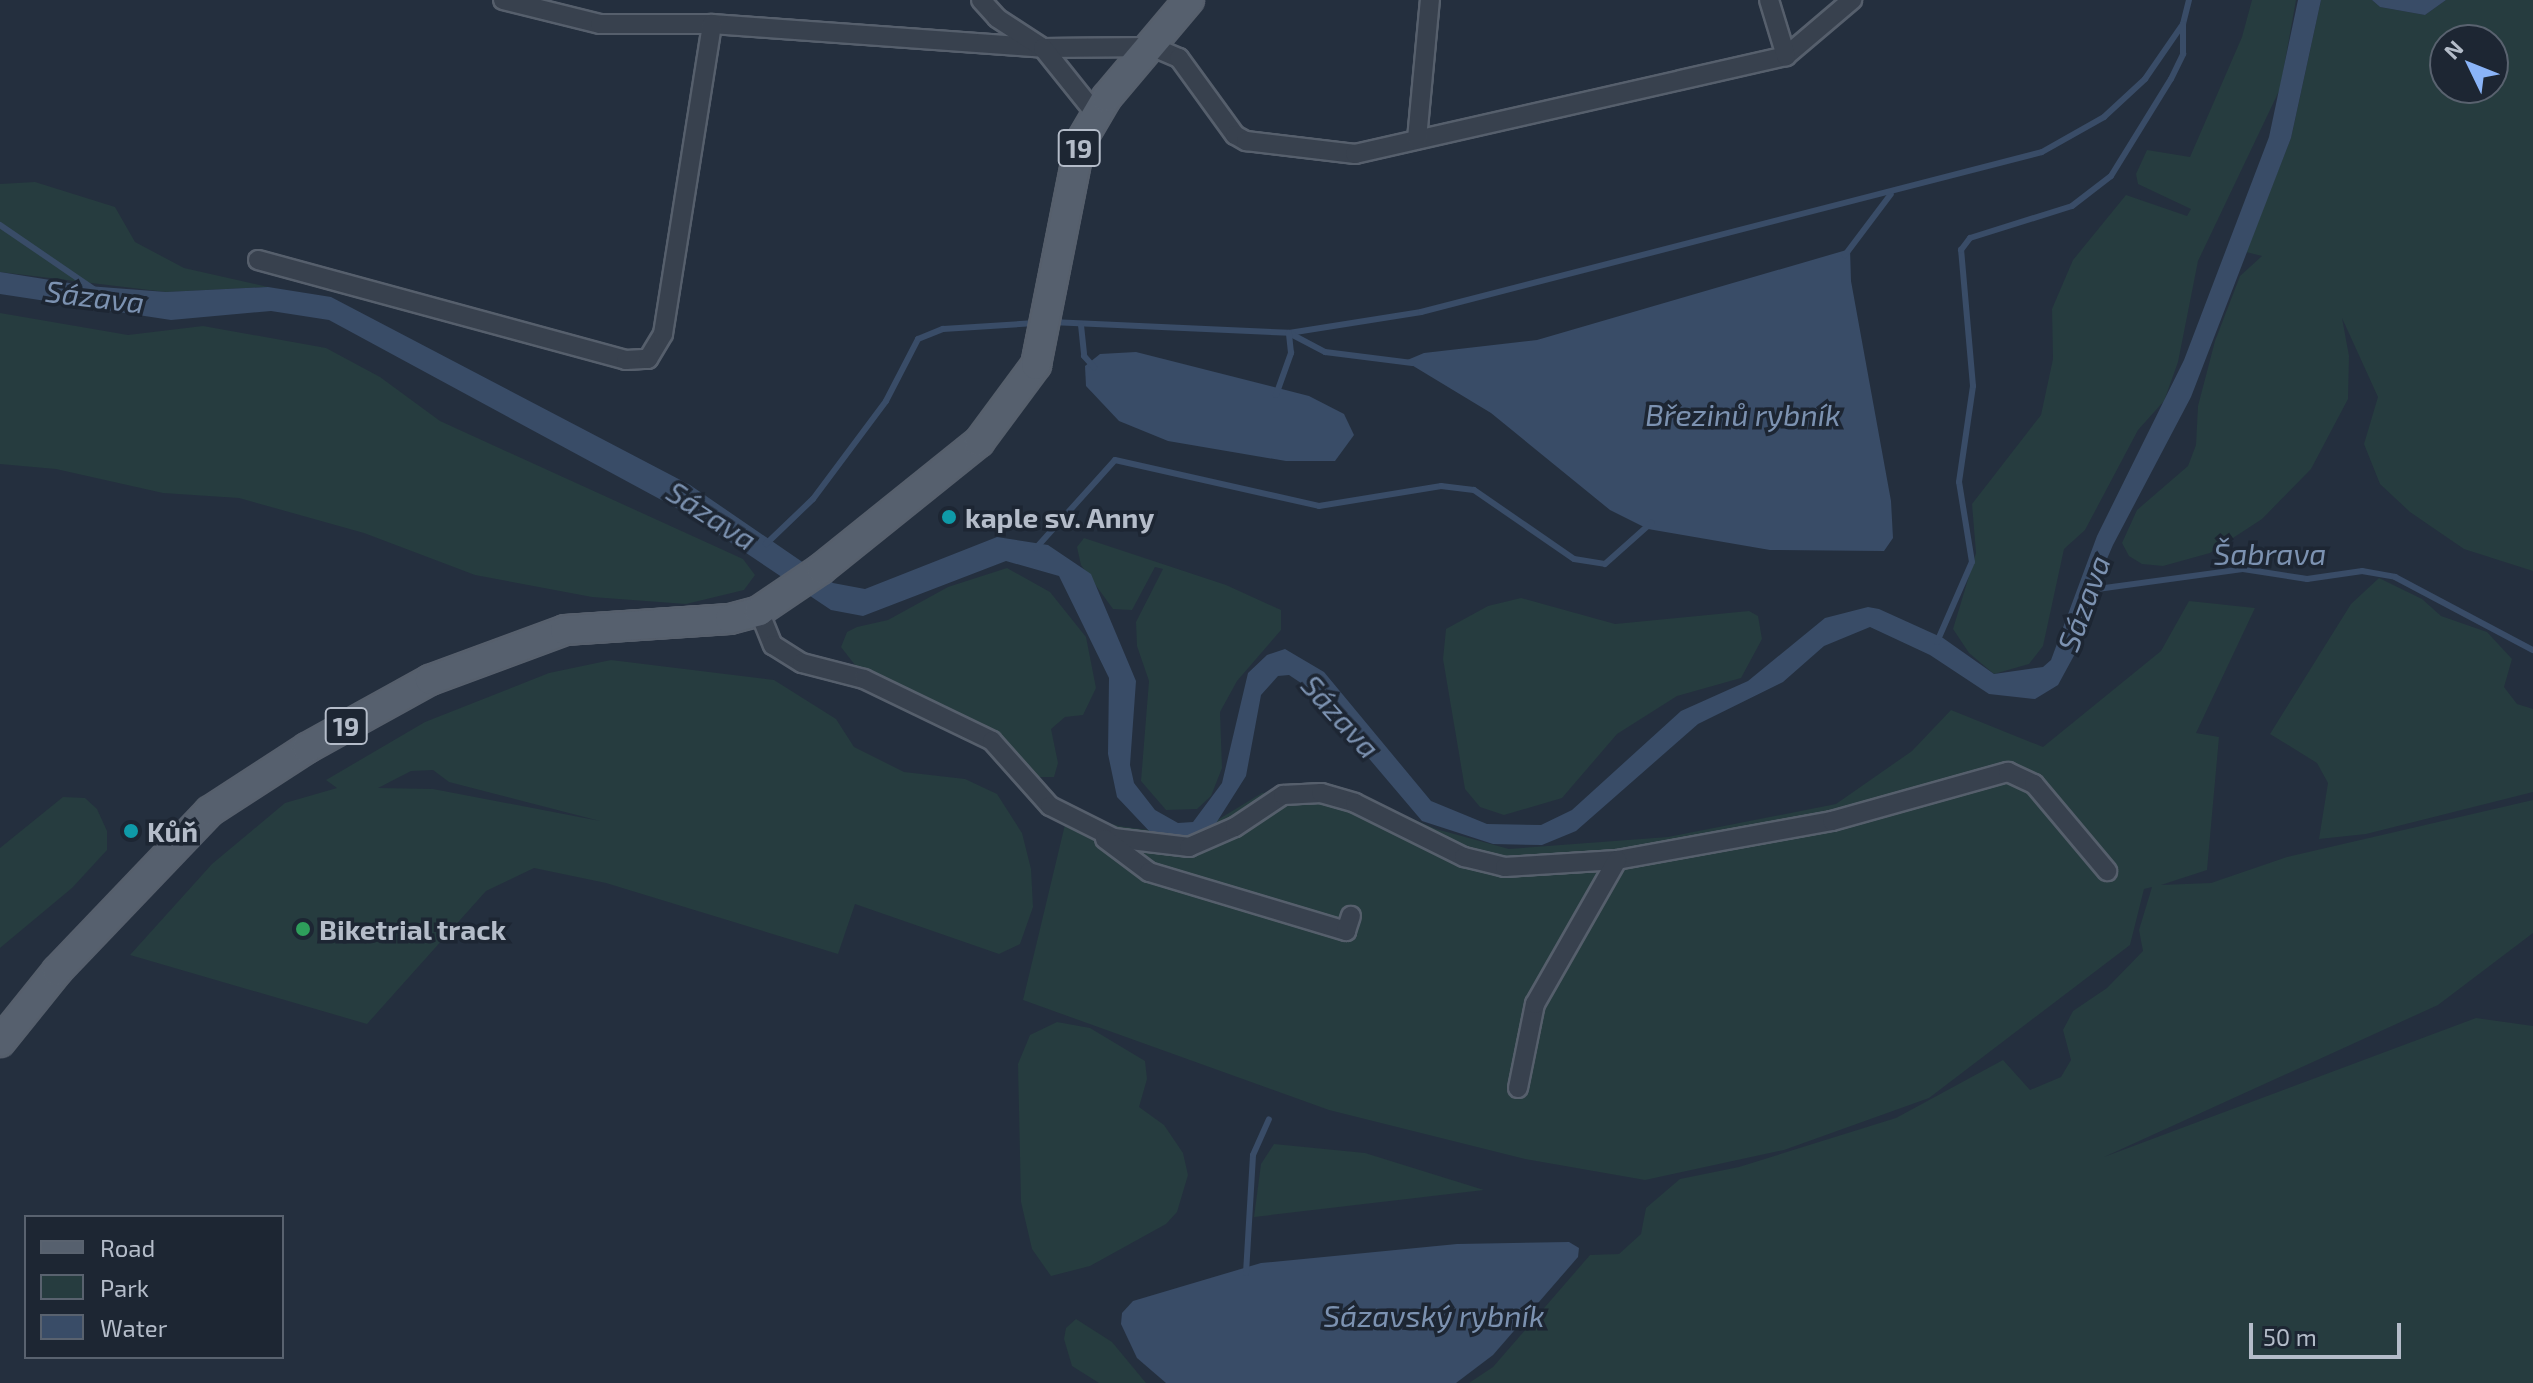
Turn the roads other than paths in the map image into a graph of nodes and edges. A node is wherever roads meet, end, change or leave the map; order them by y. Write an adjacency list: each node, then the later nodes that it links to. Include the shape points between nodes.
1 (503, 0): 7 (street, via 600,24)
2 (981, 0): 9 (street, via 997,18)
3 (1189, 0): 8 (main road, 19)
4 (1430, 0): 12 (street)
5 (1769, 0): 10 (street)
6 (1852, 0): 10 (street)
7 (712, 24): 9 (street); 13 (street, via 663,334 648,359 626,360)
8 (1153, 47): 9 (street); 11 (main road, 19); 12 (street, via 1179,58 1235,135 1246,141 1355,154)
9 (1043, 48): 11 (street)
10 (1786, 56): 12 (street)
11 (1095, 113): 14 (main road, 19, via 1080,143 1065,207 1048,323 1036,365 979,442 821,569)
12 (1417, 139)
13 (258, 260)
14 (759, 611): 15 (street, via 773,645 802,663 864,679 992,741 1050,806); 19 (main road, 19, via 730,619 565,630 430,680 307,748 210,811 57,971)
15 (1093, 831): 16 (street, via 1189,847 1235,827 1283,795 1321,793 1355,803 1464,857 1505,867); 18 (street, via 1149,872 1346,931)
16 (1617, 860): 17 (street, via 1832,821 2008,772 2034,784); 20 (street, via 1535,1004)
17 (2107, 871)
18 (1351, 916)
19 (0, 1042)
20 (1518, 1088)

